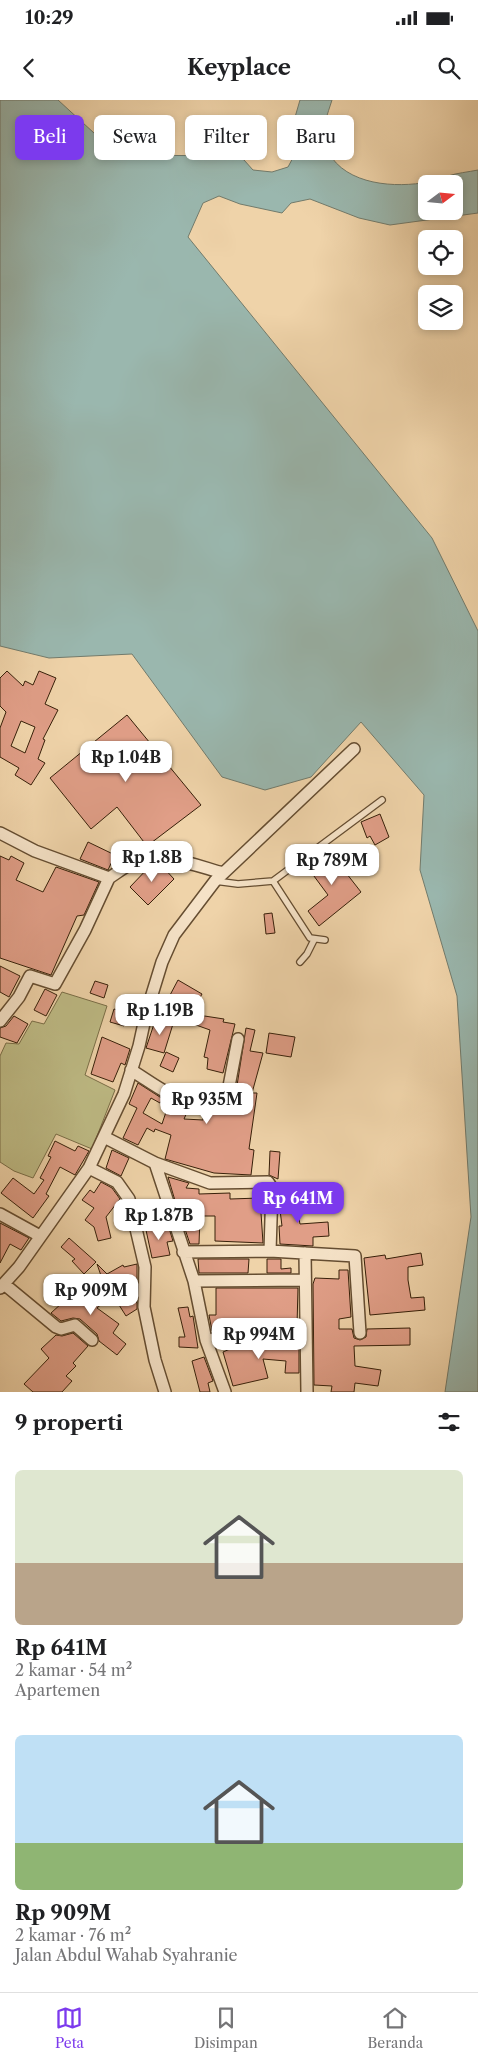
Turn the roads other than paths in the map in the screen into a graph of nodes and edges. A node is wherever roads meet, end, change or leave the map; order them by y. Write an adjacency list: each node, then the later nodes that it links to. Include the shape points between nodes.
1 (354, 749): 4 (street)
2 (382, 800): 6 (lane)
3 (0, 833): 5 (street, via 35,851)
4 (219, 877): 5 (street, via 184,863 154,859 136,862); 6 (lane, via 238,884); 12 (street, via 174,934 146,1014)
5 (109, 878): 10 (street, via 55,984 30,976)
6 (273, 881): 7 (lane)
7 (314, 940): 8 (lane); 9 (lane)
8 (325, 940)
9 (300, 962)
10 (0, 1021)
11 (238, 1039): 12 (street, via 223,1105 190,1104 177,1100)
12 (132, 1070): 13 (street)
13 (104, 1137): 14 (street); 15 (street)
14 (155, 1163): 18 (street, via 210,1183 268,1182 272,1188); 19 (street)
15 (89, 1168): 17 (street); 28 (street, via 117,1182 129,1199 145,1267 144,1307 155,1360)
16 (0, 1214): 17 (street)
17 (40, 1236): 23 (street)
18 (270, 1251): 19 (street); 20 (street)
19 (183, 1252): 22 (street)
20 (305, 1253): 21 (street); 25 (street, via 356,1257)
21 (305, 1280): 22 (street); 24 (street)
22 (194, 1281): 27 (street)
23 (2, 1286): 26 (street, via 56,1327 61,1329 75,1325)
24 (306, 1333): 27 (street); 30 (street)
25 (360, 1333)
26 (92, 1340)
27 (206, 1340): 29 (street)
28 (166, 1392)
29 (225, 1392)
30 (307, 1392)

